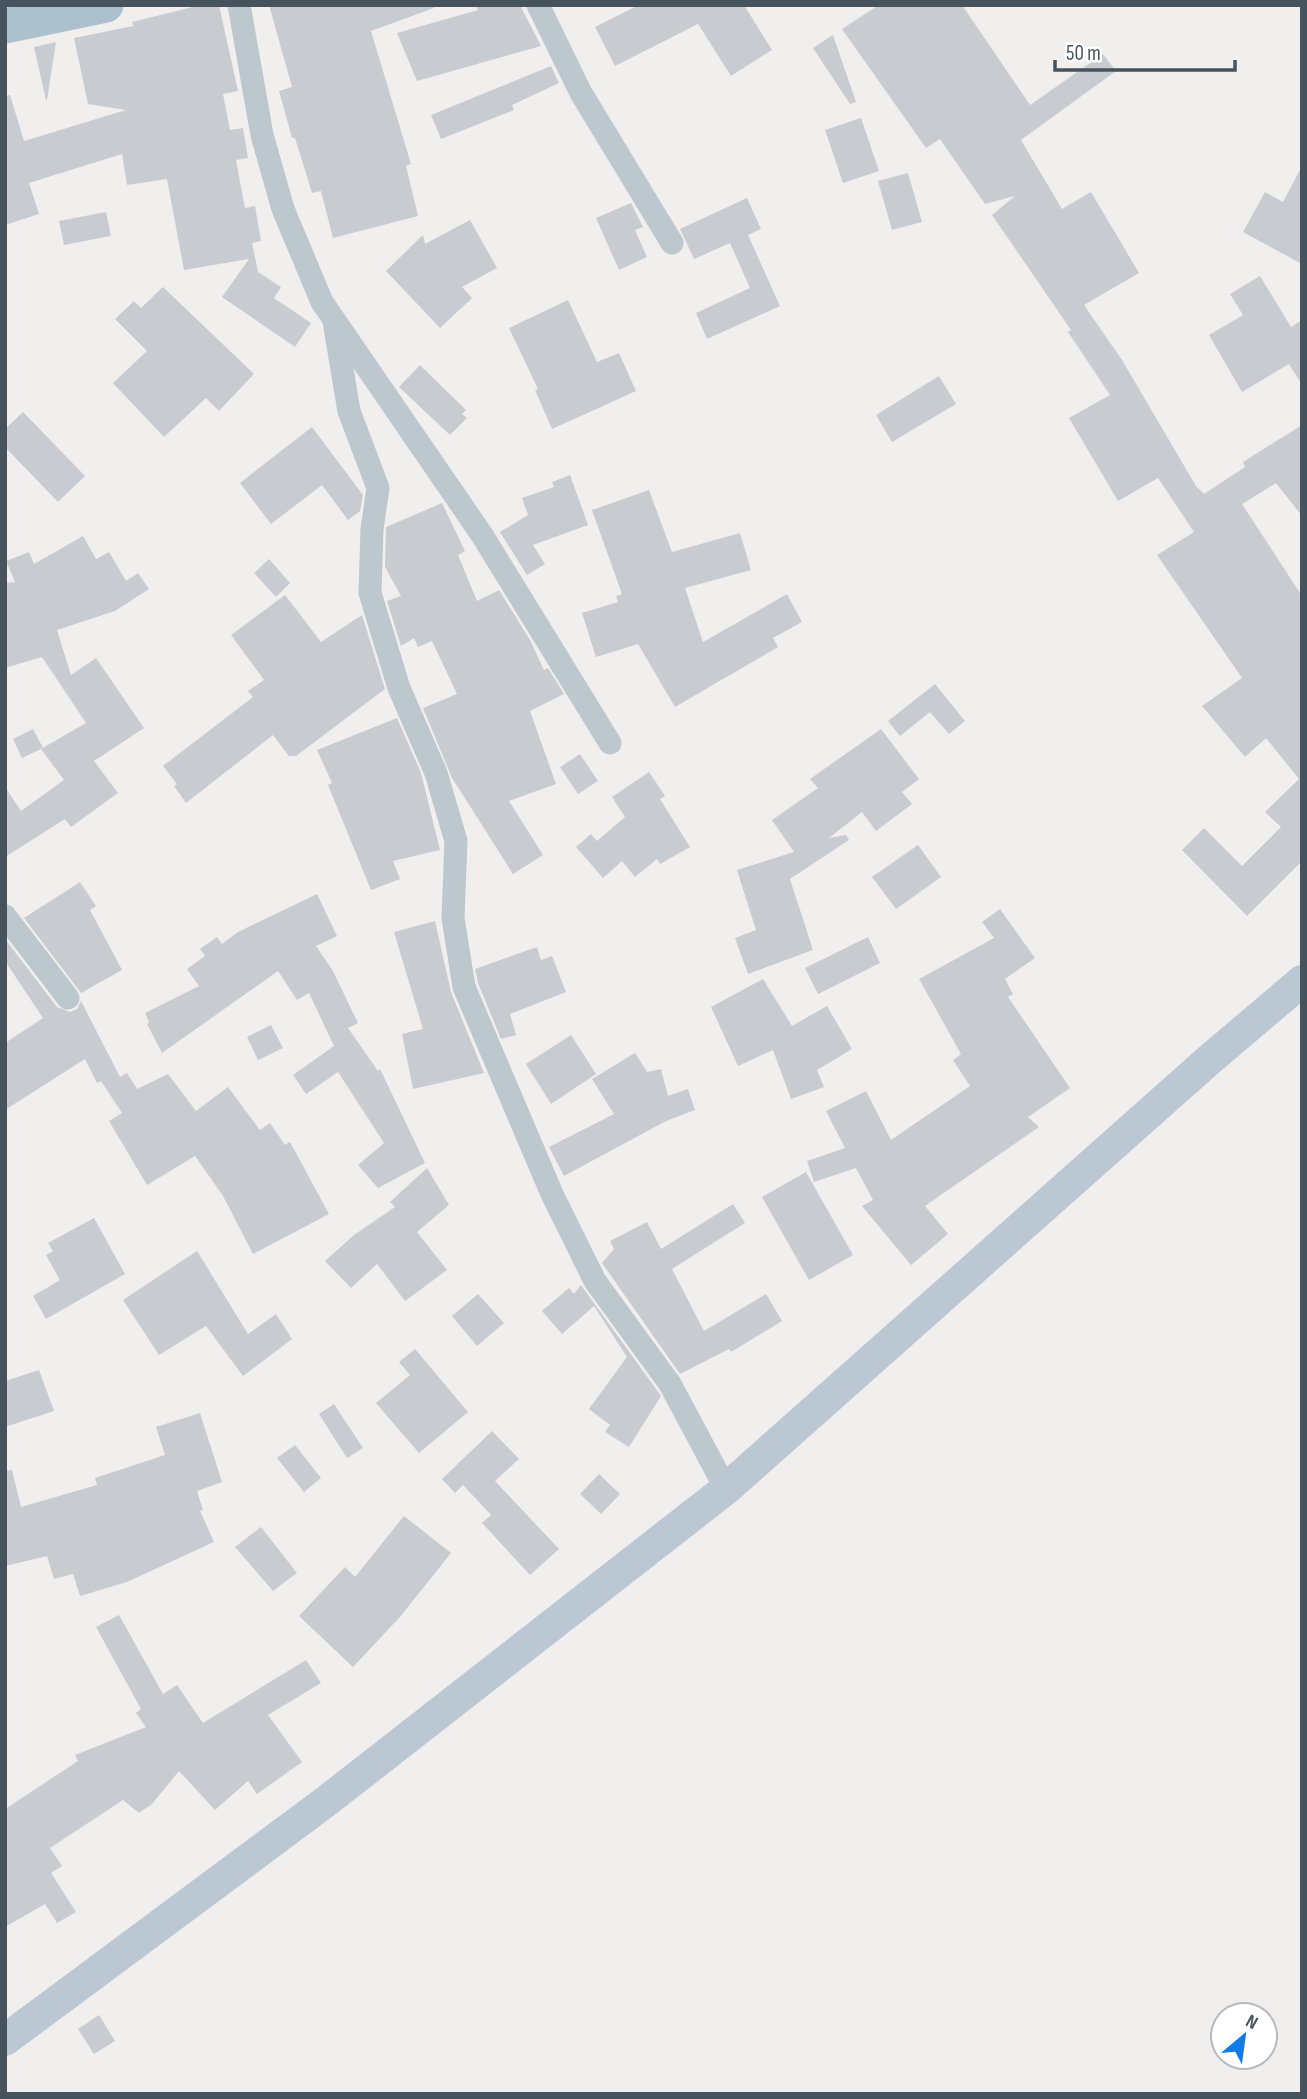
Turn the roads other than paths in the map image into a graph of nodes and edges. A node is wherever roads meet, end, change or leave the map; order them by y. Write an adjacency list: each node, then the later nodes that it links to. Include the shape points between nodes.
1 (106, 5): 4 (main road)
2 (239, 5): 6 (street, via 262,135 283,209)
3 (538, 5): 5 (street, via 581,93)
4 (5, 26)
5 (672, 243)
6 (334, 321): 7 (street, via 482,535); 11 (street, via 349,411 378,488 370,593 399,688 436,774 456,841 453,918 464,987 552,1194 595,1281 670,1384)
7 (610, 743)
8 (5, 916): 10 (street)
9 (1302, 982): 11 (street)
10 (68, 998)
11 (726, 1489): 12 (street, via 324,1803)
12 (5, 2040)

